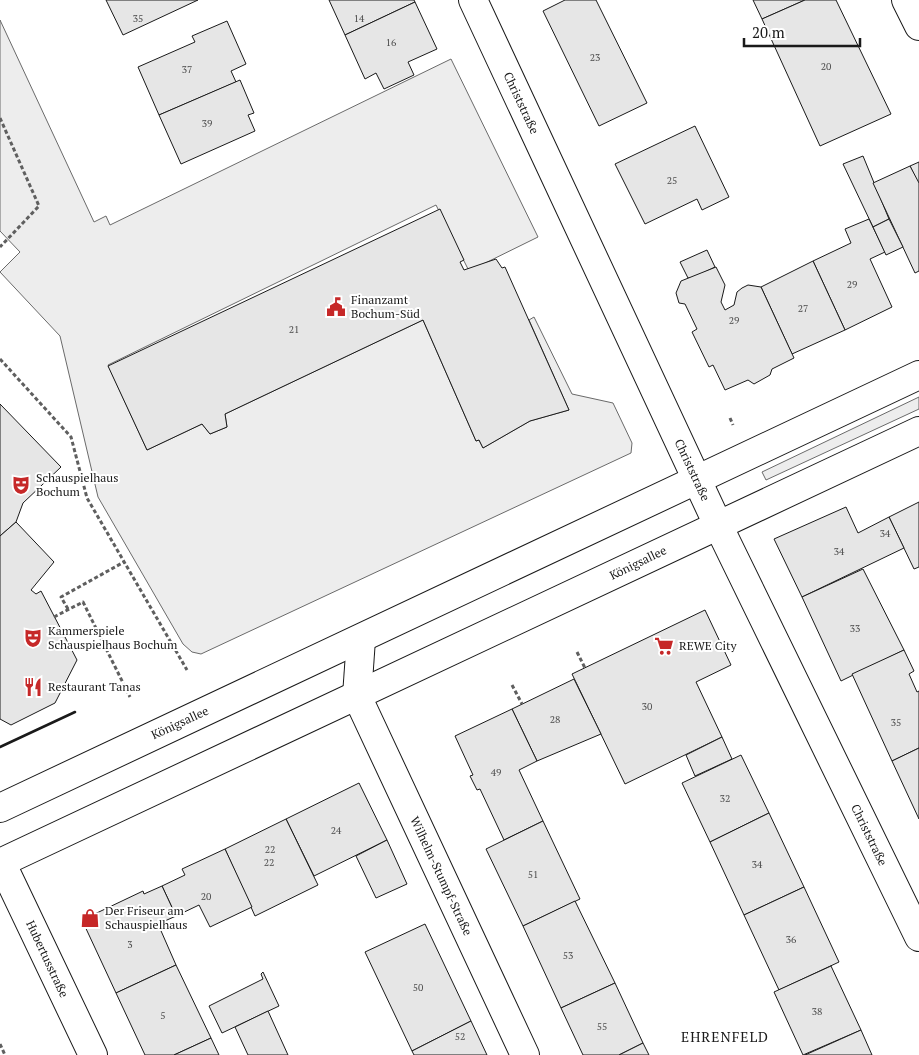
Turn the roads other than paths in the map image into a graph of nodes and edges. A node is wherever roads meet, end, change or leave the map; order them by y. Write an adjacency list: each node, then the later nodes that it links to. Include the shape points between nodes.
1 (473, 0): 6 (main road, Christstraße)
2 (906, 0): 3 (main road)
3 (919, 26)
4 (919, 375): 6 (main road, Königsallee)
5 (919, 430): 7 (main road, Königsallee)
6 (697, 480): 7 (main road, Christstraße); 8 (main road, Königsallee)
7 (718, 525): 9 (main road, Königsallee); 12 (main road, Christstraße)
8 (361, 639): 9 (main road); 10 (main road, Königsallee)
9 (357, 696): 11 (main road, Königsallee); 14 (main road, Wilhelm-Stumpf-Straße)
10 (0, 808)
11 (0, 861): 13 (main road, Hubertusstraße)
12 (919, 937)
13 (92, 1055)
14 (525, 1055)

